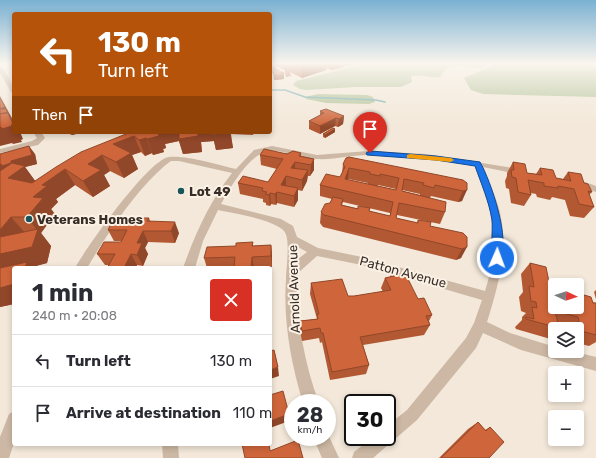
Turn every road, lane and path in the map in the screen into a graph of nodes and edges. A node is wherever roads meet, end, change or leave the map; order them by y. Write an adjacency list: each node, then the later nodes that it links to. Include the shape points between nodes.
1 (38, 134): 2 (street, via 41,138 39,140)
2 (0, 151)
3 (478, 164): 4 (street, via 370,153 315,157 268,148 253,155); 5 (street); 14 (street, via 493,205 497,233 497,258)
4 (238, 172): 8 (street); 11 (street, via 179,159 164,162 116,215)
5 (530, 173)
6 (569, 180): 7 (street)
7 (596, 189)
8 (215, 206): 9 (street, Arnold Avenue, via 278,221 289,229); 12 (street, via 200,236)
9 (293, 239): 10 (street, Patton Avenue); 13 (street, Arnold Avenue)
10 (315, 252): 13 (street); 14 (street, Patton Avenue, via 362,261)
11 (82, 266)
12 (190, 266)
13 (293, 271): 17 (street, Arnold Avenue, via 294,333)
14 (489, 297): 15 (street)
15 (480, 325): 16 (street, via 498,335); 19 (street, via 471,343 412,415)
16 (596, 364)
17 (308, 394)
18 (12, 425): 23 (street)
19 (396, 428)
20 (170, 446): 24 (street)
21 (325, 446): 25 (street)
22 (374, 446): 26 (street)
23 (1, 458)
24 (171, 458)
25 (331, 458)
26 (360, 458)

